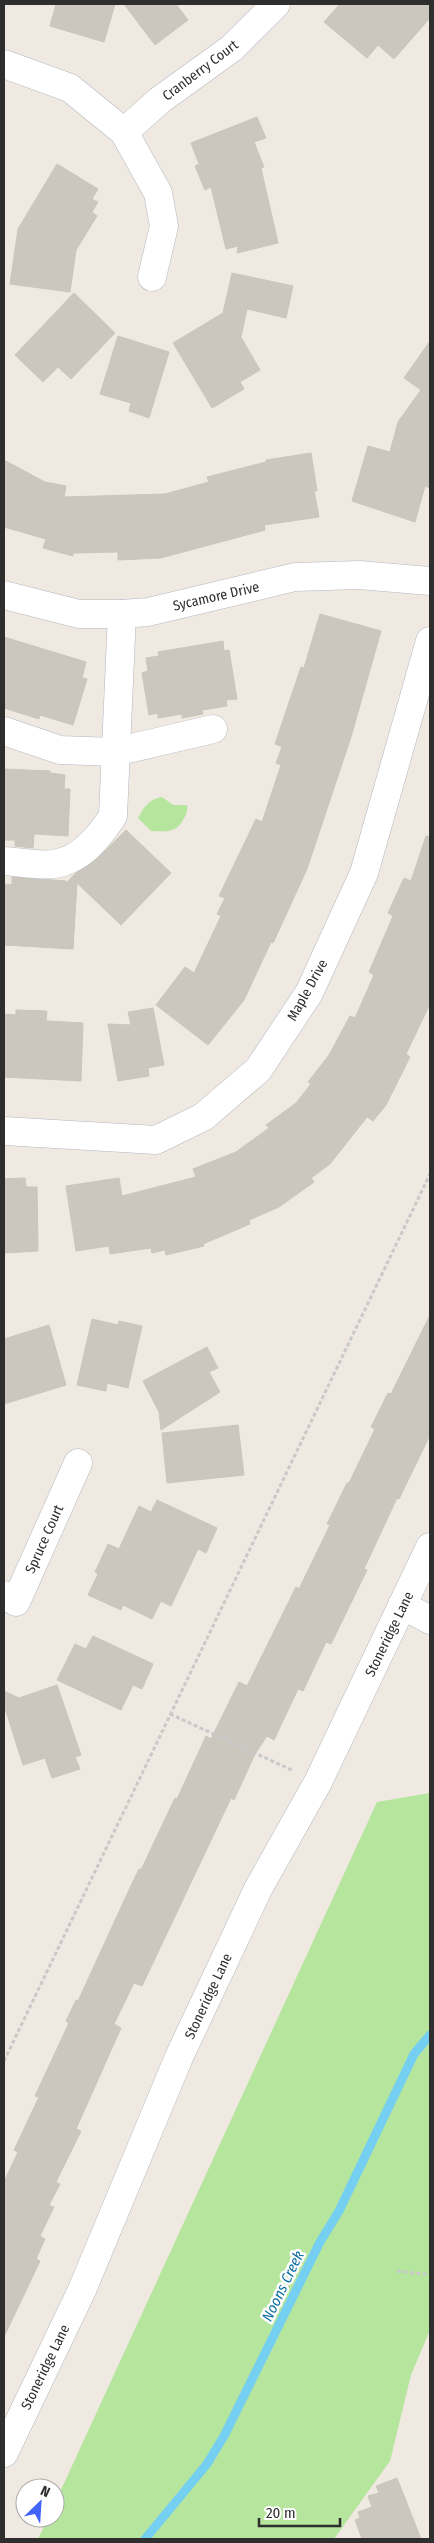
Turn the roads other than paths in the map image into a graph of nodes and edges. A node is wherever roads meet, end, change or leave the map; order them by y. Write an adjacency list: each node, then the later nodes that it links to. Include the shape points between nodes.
1 (275, 5): 3 (street, Cranberry Court, via 232,48 160,100)
2 (4, 64): 3 (street, via 70,88)
3 (124, 132): 4 (street, via 158,193 164,226)
4 (152, 277)
5 (430, 581): 7 (street, Sycamore Drive, via 359,575 295,577 148,612)
6 (4, 595): 7 (street, Sycamore Drive, via 79,614)
7 (122, 614): 11 (street)
8 (430, 641): 13 (street, Maple Drive, via 364,873 309,992 258,1070 203,1117 156,1140)
9 (213, 729): 11 (street)
10 (4, 731): 11 (street, via 60,750)
11 (115, 752): 12 (street, via 112,816 101,834 73,858 54,864)
12 (4, 861)
13 (4, 1132)
14 (78, 1463): 16 (street, Spruce Court, via 16,1602)
15 (430, 1547): 17 (street, Stoneridge Lane)
16 (4, 1595)
17 (402, 1606): 18 (street); 19 (street, Stoneridge Lane, via 318,1782 258,1889 179,2057 82,2290)
18 (430, 1620)
19 (4, 2453)

